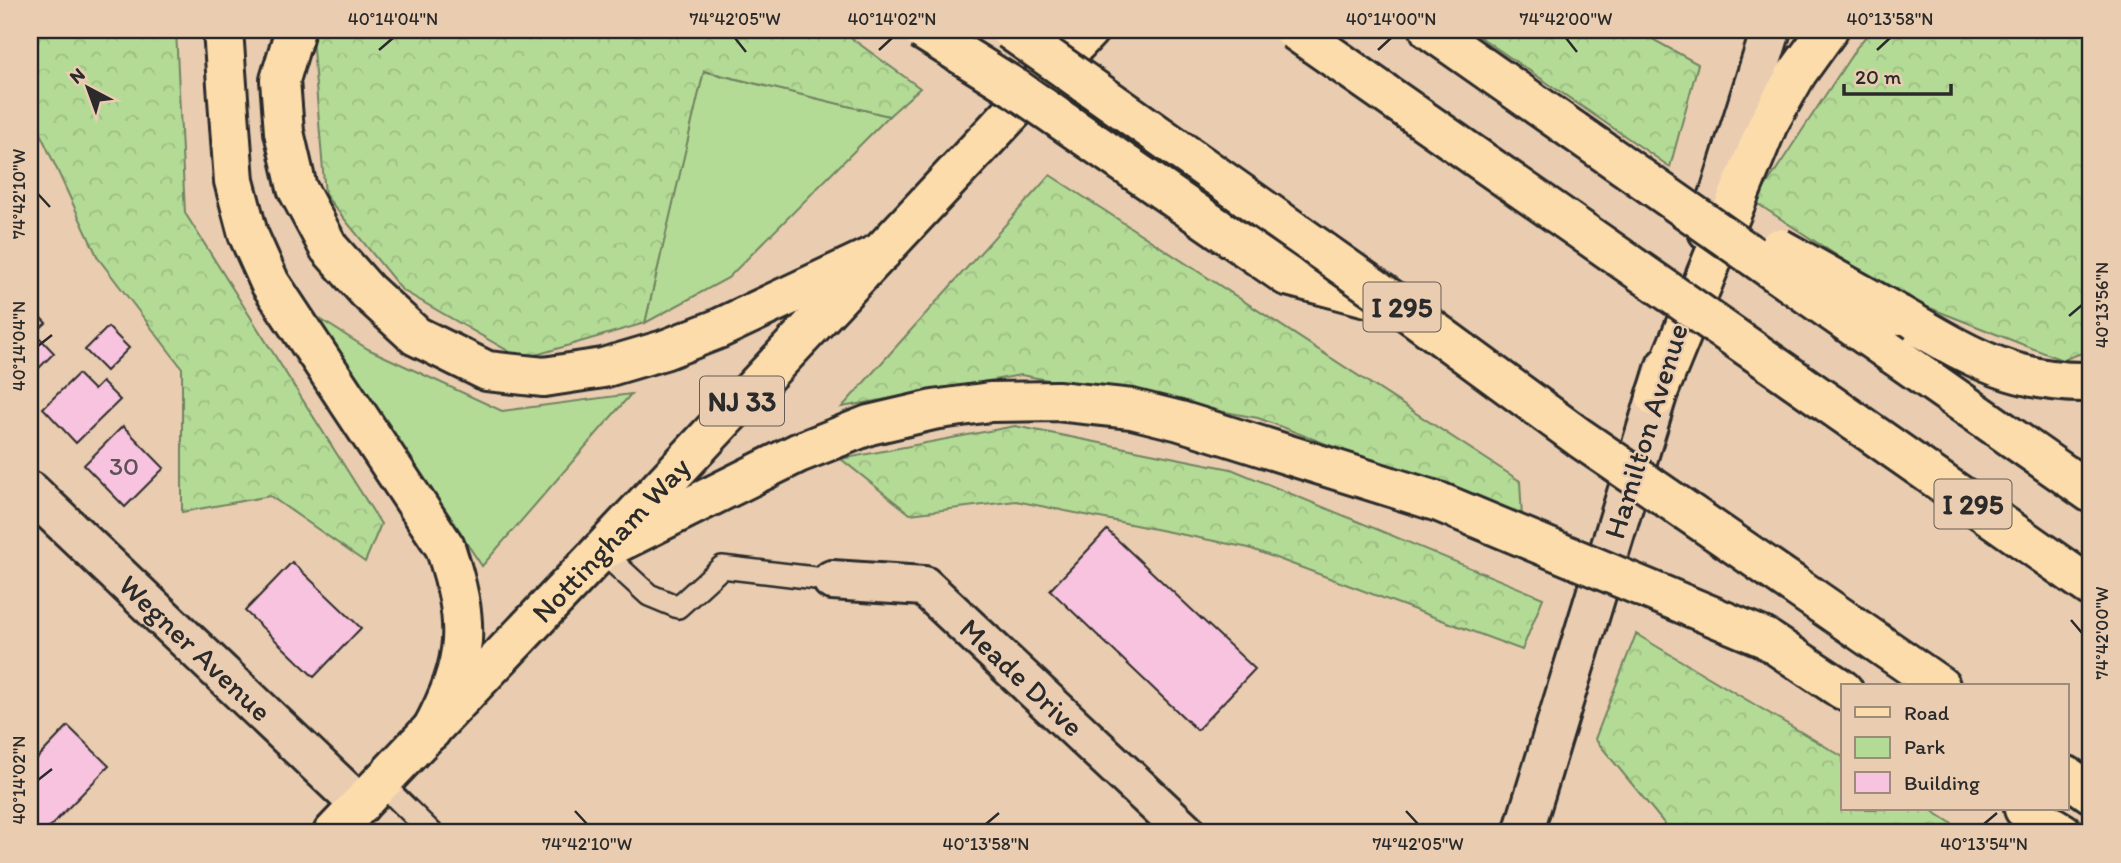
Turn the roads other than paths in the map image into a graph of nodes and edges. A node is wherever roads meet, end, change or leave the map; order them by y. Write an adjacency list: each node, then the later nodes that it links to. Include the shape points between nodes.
1 (223, 30): 22 (main road, via 234,181 248,234 270,283 445,547 459,592 463,626 459,664)
2 (295, 30): 11 (main road, via 280,80 285,132 297,188 329,248 366,291 416,336 487,371 544,377 603,368 664,350)
3 (922, 30): 12 (main road, bridge, via 1015,88 1287,276)
4 (1010, 30): 12 (main road, I 295, bridge)
5 (1089, 30): 11 (main road, Nottingham Way / NJ 33)
6 (1294, 30): 19 (main road, I 295, bridge)
7 (1430, 30): 10 (main road)
8 (1771, 30): 14 (street, Hamilton Avenue)
9 (1828, 30): 14 (main road, via 1768,124)
10 (1574, 131): 13 (main road, bridge, via 1979,361 2022,375); 16 (main road, bridge)
11 (882, 252): 17 (main road, Nottingham Way / NJ 33)
12 (1400, 306): 20 (main road, I 295, bridge, via 1580,438)
13 (2091, 382)
14 (1656, 397): 30 (street, Hamilton Avenue)
15 (30, 491): 25 (street, Wegner Avenue)
16 (2091, 493)
17 (601, 551): 18 (lane, via 649,595 678,607 722,567); 21 (main road, bridge, via 798,453 869,425 990,402 1057,401 1132,409 1439,502 1765,638); 22 (main road, Nottingham Way / NJ 33)
18 (832, 580): 29 (street, Meade Drive, via 924,586)
19 (2091, 587)
20 (1937, 684)
21 (1841, 689)
22 (431, 730): 25 (main road, Nottingham Way / NJ 33)
23 (2068, 777): 24 (main road)
24 (2091, 793)
25 (371, 794): 27 (main road, Nottingham Way / NJ 33); 28 (lane)
26 (2026, 810): 31 (main road)
27 (333, 833)
28 (432, 833)
29 (1186, 833)
30 (1523, 833)
31 (2063, 833)

